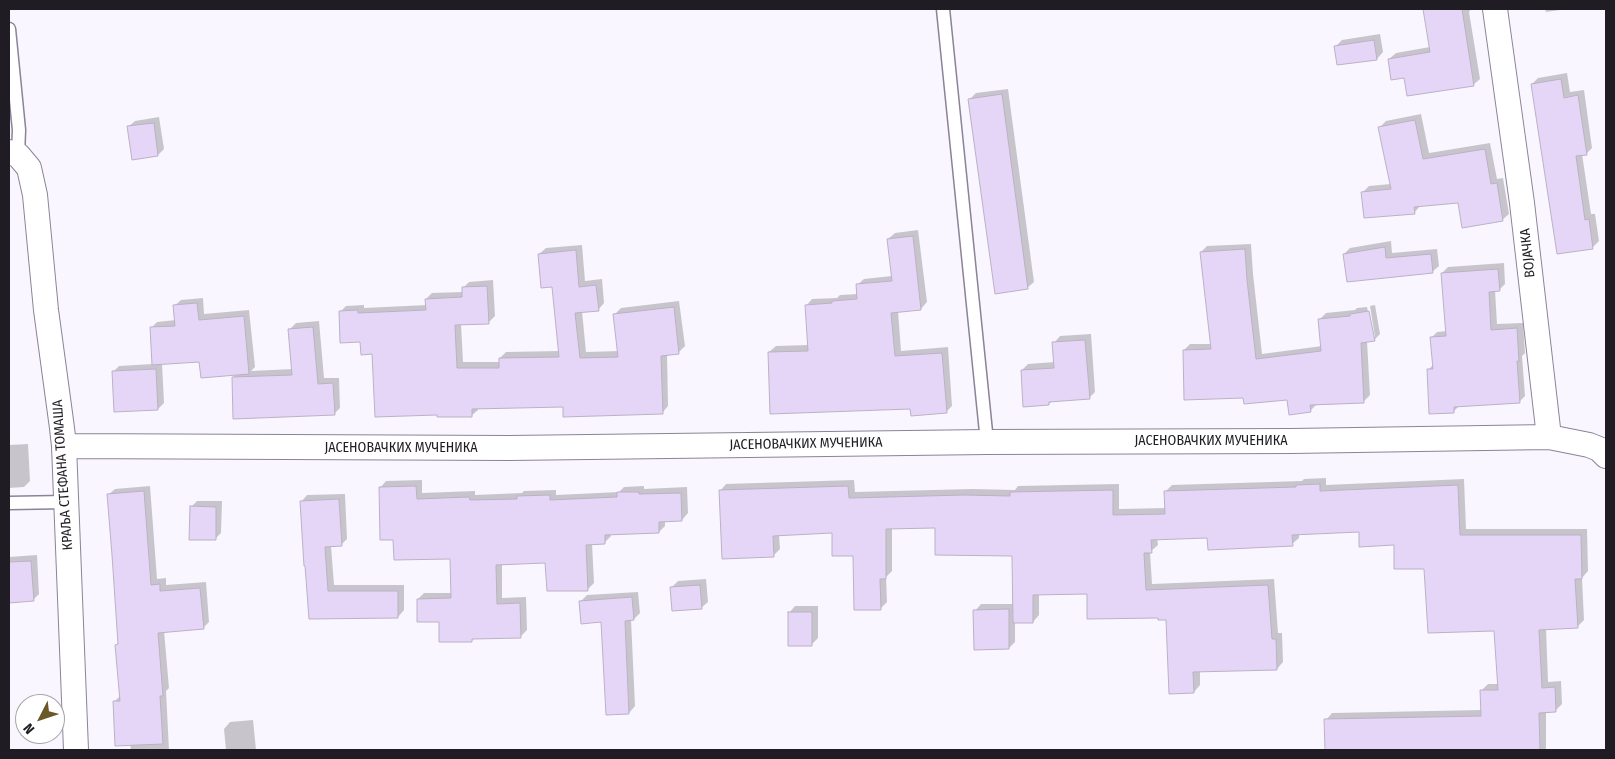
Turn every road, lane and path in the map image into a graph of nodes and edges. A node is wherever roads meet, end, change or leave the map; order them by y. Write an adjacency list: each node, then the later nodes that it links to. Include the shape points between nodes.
1 (942, 9): 6 (lane)
2 (1495, 9): 5 (street, ВОЈАЧКА, via 1522,203)
3 (9, 29): 4 (lane, via 19,130)
4 (13, 153): 7 (street, КРАЉА СТЕФАНА ТОМАША, via 29,168 35,194)
5 (1549, 437): 6 (street, ЈАСЕНОВАЧКИХ МУЧЕНИКА); 8 (street, via 1590,445)
6 (987, 442): 7 (street, ЈАСЕНОВАЧКИХ МУЧЕНИКА, via 509,448)
7 (64, 446): 9 (street, КРАЉА СТЕФАНА ТОМАША)
8 (1606, 456)
9 (66, 502): 10 (lane); 11 (street, КРАЉА СТЕФАНА ТОМАША)
10 (9, 503)
11 (76, 750)

